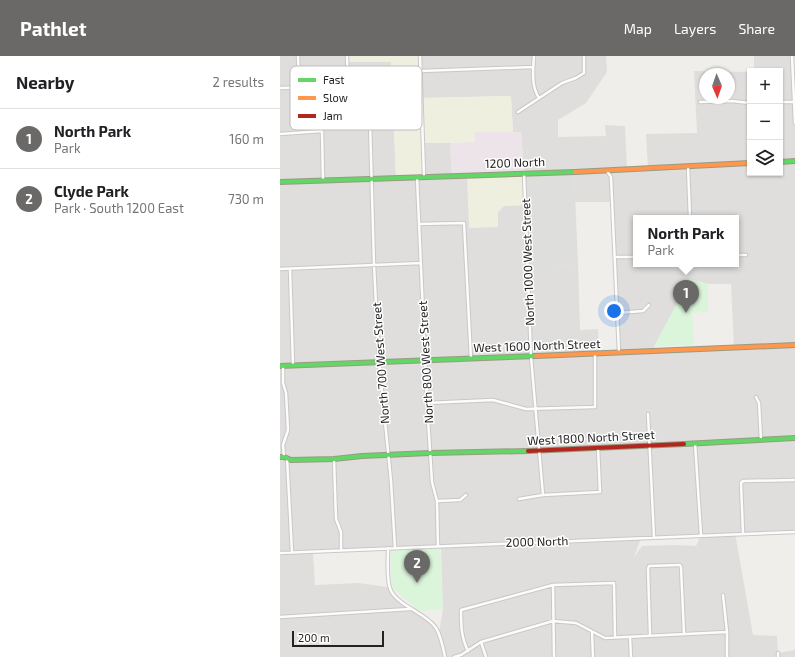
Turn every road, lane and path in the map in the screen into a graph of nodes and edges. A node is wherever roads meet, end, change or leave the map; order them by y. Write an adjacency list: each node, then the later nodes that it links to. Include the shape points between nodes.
1 (298, 56): 7 (street)
2 (347, 56): 8 (street)
3 (420, 56): 9 (street)
4 (534, 56): 10 (street)
5 (584, 56): 14 (street, via 584,73)
6 (792, 56): 17 (street)
7 (298, 66)
8 (347, 66)
9 (421, 66)
10 (533, 67): 11 (street); 14 (street, via 533,81)
11 (422, 71)
12 (290, 87): 13 (street)
13 (280, 88)
14 (539, 98): 20 (street)
15 (735, 102): 18 (street)
16 (783, 102): 17 (street)
17 (794, 102): 21 (street)
18 (747, 103)
19 (422, 106): 30 (street)
20 (518, 112)
21 (795, 123)
22 (370, 130): 32 (street, North 700 West Street)
23 (280, 134): 33 (street, via 322,132)
24 (795, 161): 25 (street)
25 (783, 162)
26 (747, 163): 27 (street, 1200 North)
27 (688, 166): 28 (street, 1200 North); 35 (street)
28 (606, 171): 29 (street, 1200 North); 39 (street, via 611,177)
29 (524, 173): 30 (street, 1200 North); 50 (street, North 1000 West Street)
30 (424, 176): 31 (street, 1200 North)
31 (417, 177): 32 (street, 1200 North); 36 (street, North 800 West Street)
32 (372, 178): 33 (street, 1200 North); 42 (street, North 700 West Street)
33 (323, 180): 34 (street, 1200 North)
34 (280, 182)
35 (690, 215)
36 (419, 224): 41 (street, North 800 West Street); 51 (street, via 464,223)
37 (739, 255): 38 (street)
38 (746, 255)
39 (614, 257): 40 (street); 46 (street)
40 (633, 257)
41 (421, 263): 42 (street); 52 (street, North 800 West Street)
42 (374, 265): 44 (street); 53 (street, North 700 West Street)
43 (280, 269): 44 (street)
44 (290, 269): 55 (street)
45 (649, 305): 46 (street, via 643,311)
46 (617, 312): 48 (street)
47 (795, 345): 48 (street, West 1600 North Street)
48 (619, 353): 49 (street, West 1600 North Street)
49 (595, 354): 50 (street, West 1600 North Street); 58 (street, via 595,406)
50 (531, 357): 51 (street, West 1600 North Street); 58 (street, North 1000 West Street)
51 (471, 359): 52 (street, West 1600 North Street)
52 (426, 361): 53 (street, West 1600 North Street); 57 (street, North 800 West Street)
53 (379, 362): 55 (street, West 1600 North Street); 67 (street, North 700 West Street)
54 (281, 366): 55 (street, West 1600 North Street); 68 (street, via 286,393 288,430)
55 (293, 366)
56 (756, 397): 61 (street, via 759,403)
57 (427, 403): 58 (street, via 493,400 526,409); 66 (street, North 800 West Street)
58 (536, 409): 65 (street, North 1000 West Street)
59 (648, 414): 63 (street)
60 (795, 438): 61 (street, West 1800 North Street)
61 (761, 440): 62 (street, West 1800 North Street)
62 (695, 443): 63 (street, West 1800 North Street); 77 (street)
63 (650, 445): 64 (street, West 1800 North Street); 78 (street)
64 (598, 448): 65 (street, West 1800 North Street); 72 (street, via 600,492)
65 (540, 451): 66 (street, West 1800 North Street); 72 (street, North 1000 West Street)
66 (430, 453): 67 (street, West 1800 North Street); 74 (street, North 800 West Street, via 432,482)
67 (388, 454): 69 (street, West 1800 North Street); 81 (street, North 700 West Street)
68 (284, 457): 69 (street, West 1800 North Street, via 291,460); 83 (street)
69 (334, 459): 82 (street, via 336,519 341,532)
70 (795, 480): 76 (street, via 740,483)
71 (466, 495): 74 (street, via 460,500)
72 (543, 495): 73 (street)
73 (518, 499)
74 (437, 501): 79 (street, North 800 West Street)
75 (795, 532): 76 (street, 2000 North)
76 (743, 533): 77 (street, 2000 North)
77 (701, 535): 78 (street, 2000 North)
78 (654, 537): 79 (street, 2000 North)
79 (438, 546): 81 (street, 2000 North)
80 (388, 548): 81 (street, 2000 North); 82 (street, 2000 North); 87 (street, via 390,587)
81 (395, 548)
82 (341, 550): 83 (street, 2000 North)
83 (292, 552): 84 (street, 2000 North)
84 (280, 553)
85 (553, 585): 89 (street); 94 (street, via 614,584); 97 (street, via 461,610 463,641)
86 (722, 595): 91 (street)
87 (410, 609): 88 (street); 98 (street, via 435,627)
88 (280, 617)
89 (553, 621): 90 (street, via 576,623); 96 (street); 101 (street)
90 (592, 631): 94 (street, via 605,638); 102 (street)
91 (727, 632): 92 (street); 104 (street)
92 (684, 634): 93 (street); 93 (street, via 682,568 680,565 649,566)
93 (650, 636): 95 (street)
94 (615, 637): 95 (street)
95 (630, 637): 103 (street)
96 (481, 642): 97 (street); 100 (street)
97 (468, 651): 99 (street)
98 (445, 657)
99 (454, 657)
100 (486, 657)
101 (554, 657)
102 (593, 657)
103 (631, 657)
104 (727, 657)

